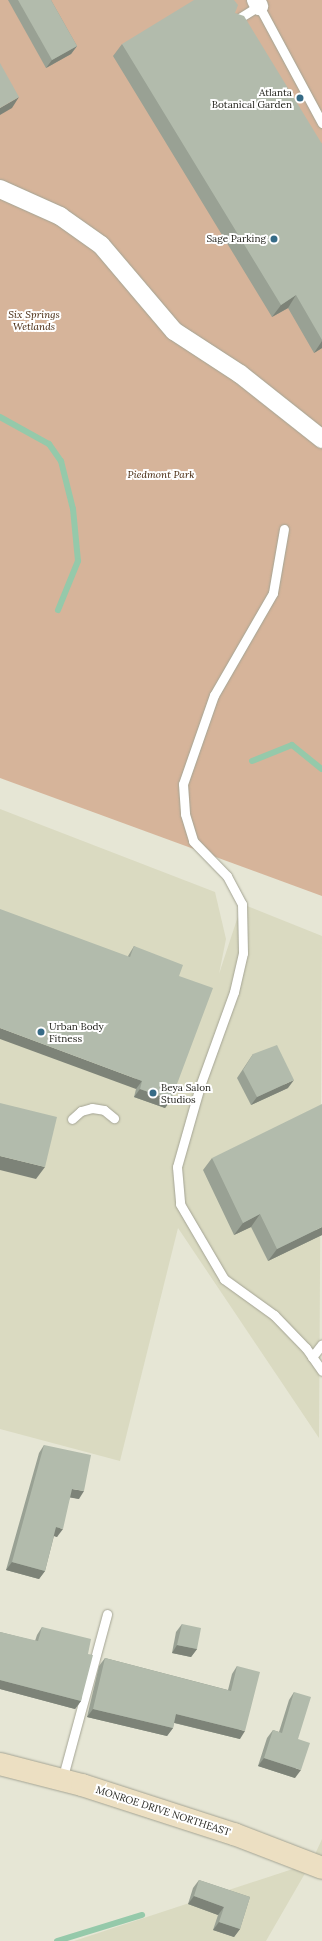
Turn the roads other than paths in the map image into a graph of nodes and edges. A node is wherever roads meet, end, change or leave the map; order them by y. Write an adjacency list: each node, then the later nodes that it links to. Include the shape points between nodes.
1 (258, 3): 2 (lane); 3 (lane)
2 (232, 23)
3 (322, 123)
4 (0, 189): 5 (street, via 60,216 101,245 174,331 240,374)
5 (322, 439)
6 (284, 529): 10 (lane, via 273,593 264,613 235,656 202,725 183,784 185,814 193,841 227,876 242,904 243,953 234,992 177,1166 180,1204 224,1279 274,1315)
7 (114, 1118): 8 (lane, via 104,1110 92,1108 81,1111)
8 (72, 1119)
9 (322, 1344): 10 (lane)
10 (312, 1357): 11 (lane)
11 (322, 1371)
12 (107, 1614): 14 (lane)
13 (0, 1764): 14 (main road, MONROE DRIVE NORTHEAST)
14 (62, 1780): 15 (main road, MONROE DRIVE NORTHEAST, via 234,1834)
15 (322, 1868)

